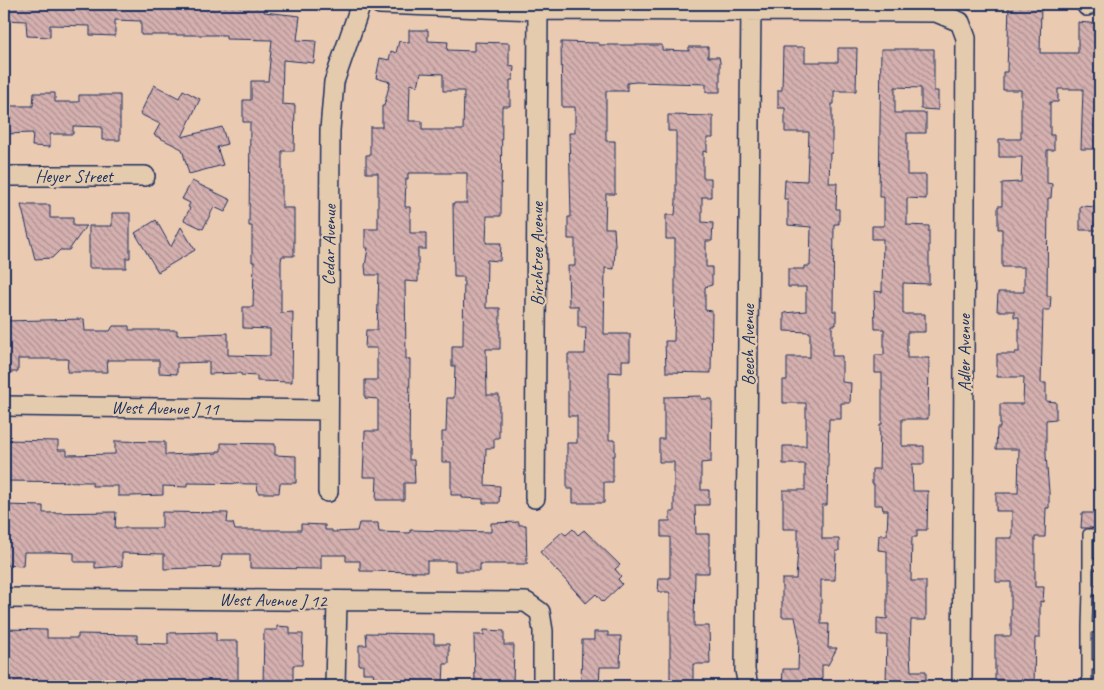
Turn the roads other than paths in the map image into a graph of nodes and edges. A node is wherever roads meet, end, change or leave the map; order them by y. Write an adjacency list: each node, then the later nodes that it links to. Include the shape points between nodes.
1 (361, 4): 8 (street, Cedar Avenue, via 334,82 330,130)
2 (380, 4): 4 (street)
3 (751, 8): 4 (street); 24 (street, Beech Avenue, via 745,670); 25 (street, Adler Avenue, via 936,12 960,22 966,38)
4 (538, 10): 10 (street, Birchtree Avenue)
5 (4, 176): 6 (street, Heyer Street)
6 (145, 176)
7 (4, 406): 8 (street, West Avenue J 11)
8 (327, 410): 9 (street, Cedar Avenue)
9 (328, 492)
10 (535, 498)
11 (1100, 534): 12 (lane, via 1088,534)
12 (1088, 564): 13 (lane); 14 (lane)
13 (1100, 564)
14 (1088, 590): 15 (lane); 18 (lane)
15 (1100, 590)
16 (4, 598): 17 (street, West Avenue J 12)
17 (337, 601): 22 (street); 23 (street, West Avenue J 12, via 526,602 540,612)
18 (1087, 628): 19 (lane); 20 (lane)
19 (1100, 628)
20 (1087, 664): 21 (lane); 26 (lane)
21 (1100, 665)
22 (335, 686)
23 (543, 686)
24 (748, 686)
25 (962, 686)
26 (1087, 686)

